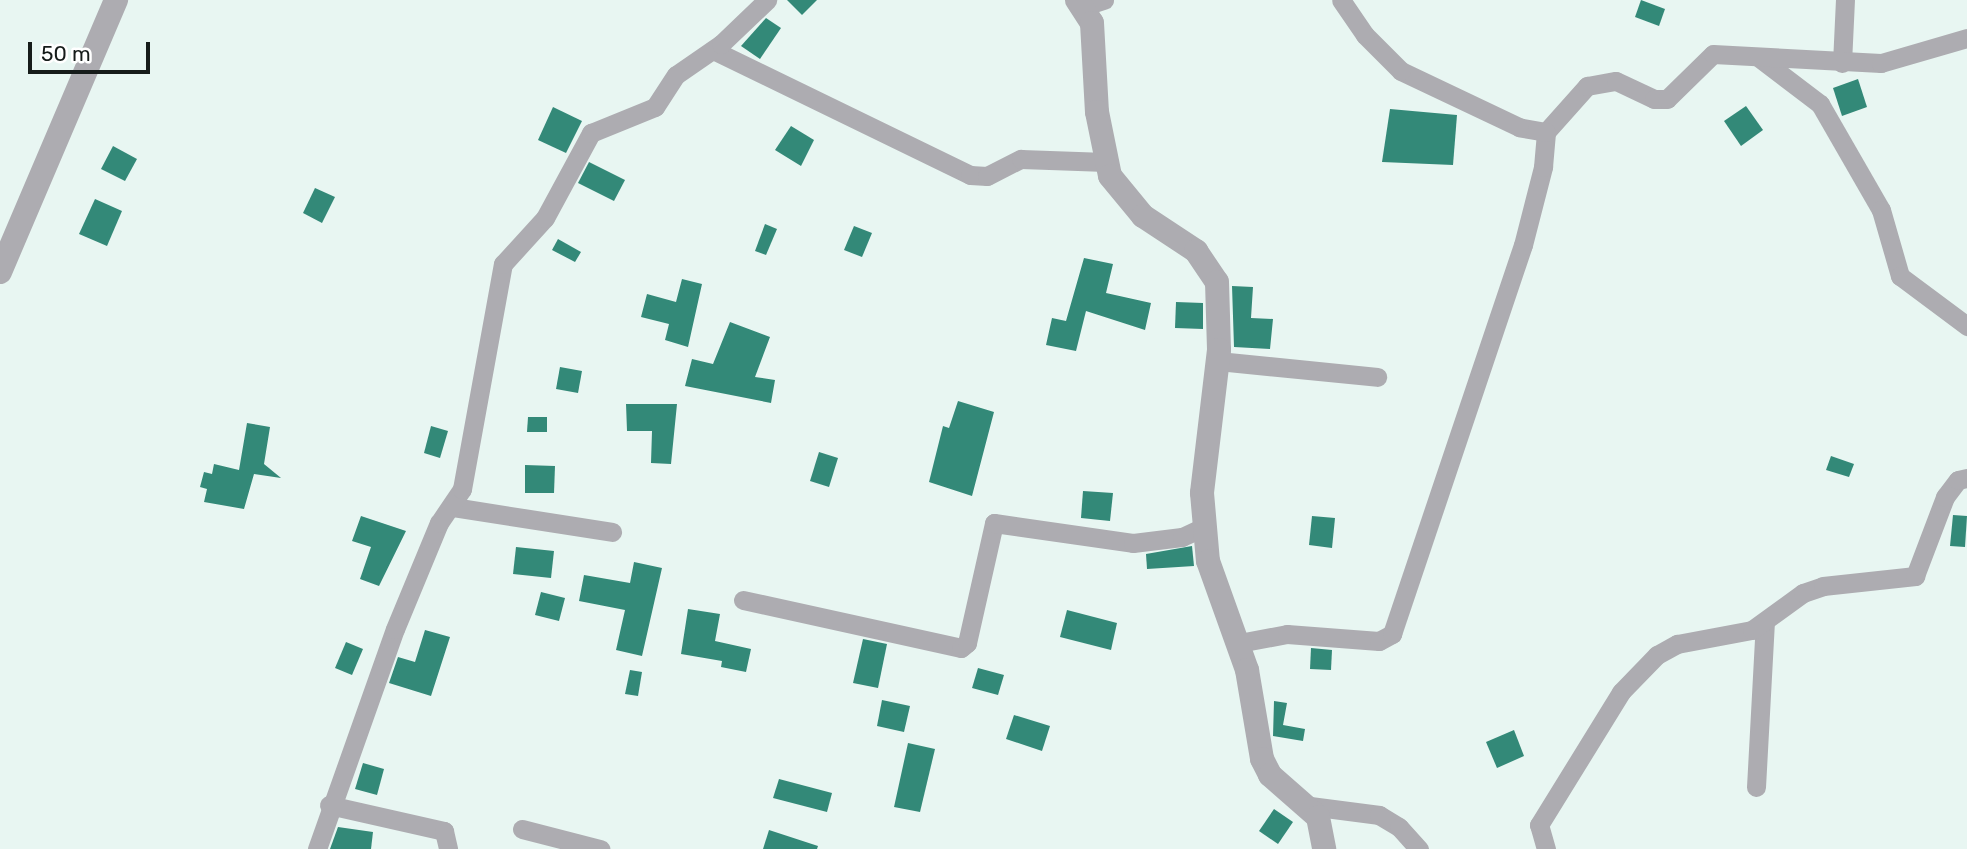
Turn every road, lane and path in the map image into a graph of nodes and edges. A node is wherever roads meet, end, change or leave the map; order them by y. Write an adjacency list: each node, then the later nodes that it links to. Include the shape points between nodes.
1 (116, 0): 12 (street)
2 (767, 0): 7 (street)
3 (1341, 0): 10 (street, via 1365,35 1401,71 1519,127)
4 (1845, 0): 9 (street)
5 (1089, 2): 11 (street, via 1097,52 1097,112)
6 (1967, 38): 9 (street, via 1881,63)
7 (713, 50): 11 (street, via 970,175 987,176 1021,159); 17 (street, via 676,75 649,112 591,133 545,218 503,264 477,421 462,489)
8 (1759, 57): 9 (street); 10 (street, via 1713,54 1667,99 1600,81 1587,86); 13 (street, via 1820,104 1881,210 1900,276)
9 (1842, 63)
10 (1546, 132): 22 (street, via 1523,245 1392,634 1379,641 1287,634)
11 (1106, 162): 14 (street, via 1125,199 1196,251 1208,266 1220,299)
12 (0, 272)
13 (1967, 326)
14 (1218, 361): 15 (street); 18 (street, via 1202,493)
15 (1377, 377)
16 (1967, 478): 21 (street, via 1958,480 1945,496 1915,576 1823,586 1803,593)
17 (453, 507): 19 (street); 24 (street, via 439,523 394,629)
18 (1203, 527): 20 (street, via 1182,537 1133,542 994,523 967,643 961,649); 22 (street, via 1212,576)
19 (612, 532)
20 (743, 600)
21 (1765, 622): 23 (street); 32 (street, via 1731,637 1677,644 1649,662 1621,692 1539,825)
22 (1239, 643): 25 (street, via 1265,766)
23 (1756, 787)
24 (329, 805): 27 (street); 28 (street, via 444,831)
25 (1310, 806): 30 (street, via 1321,823); 31 (street, via 1379,815 1399,827)
26 (522, 828): 29 (street)
27 (317, 849)
28 (448, 849)
29 (600, 849)
30 (1324, 849)
31 (1419, 849)
32 (1546, 849)

